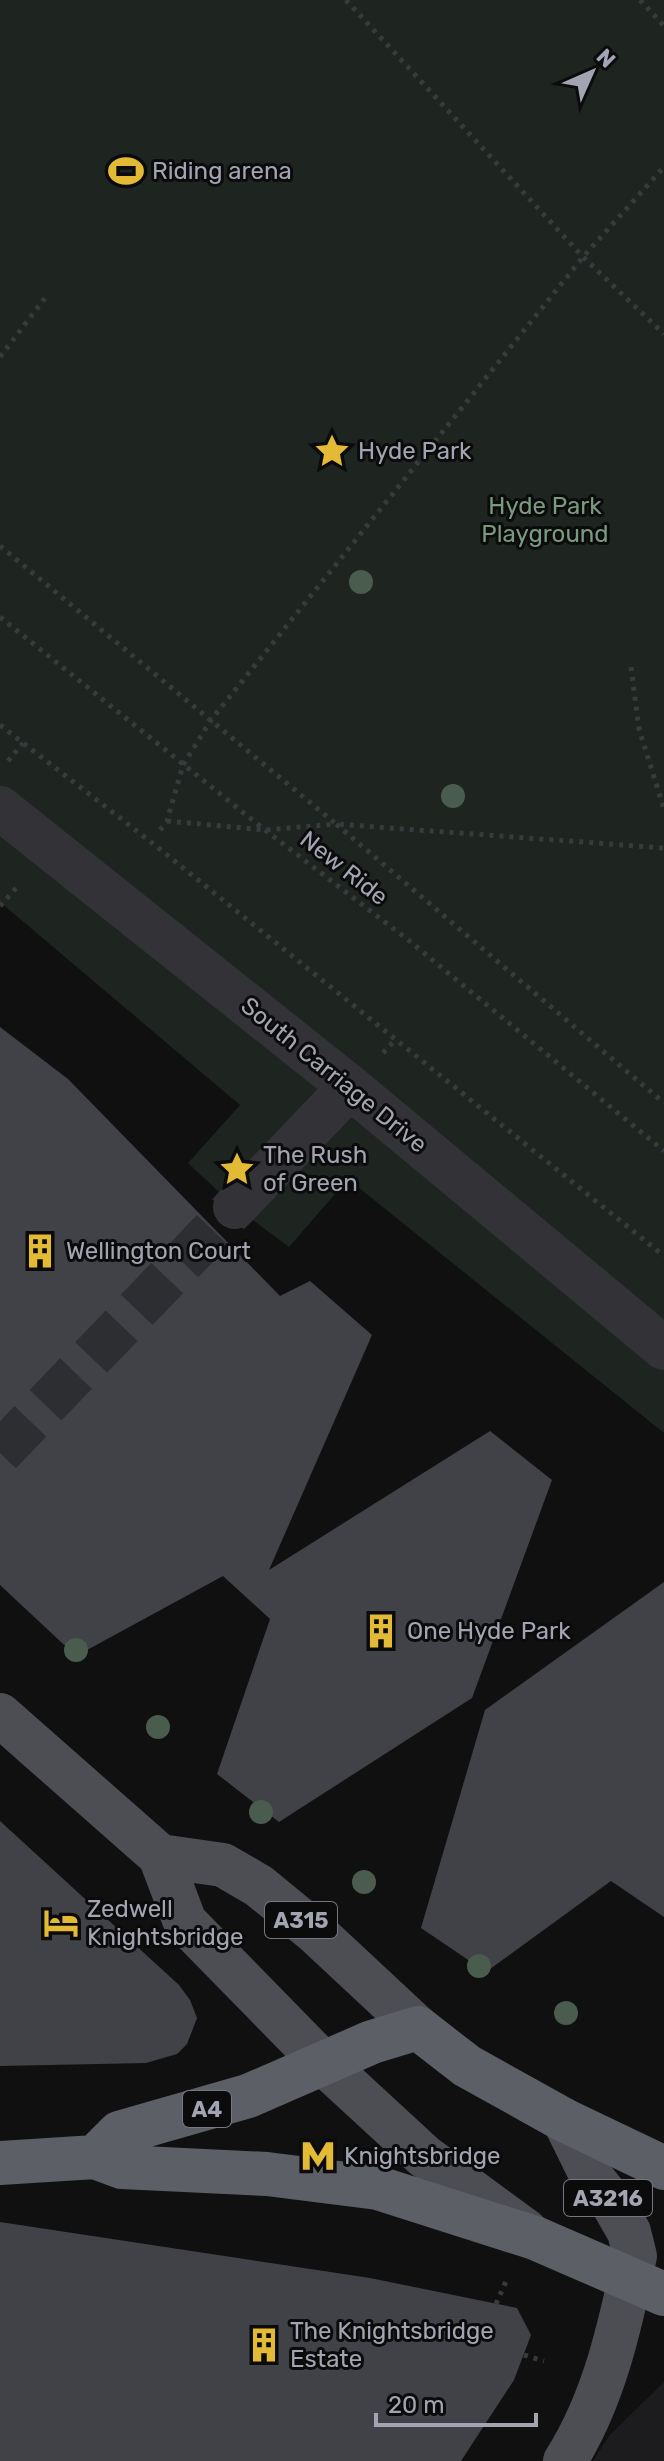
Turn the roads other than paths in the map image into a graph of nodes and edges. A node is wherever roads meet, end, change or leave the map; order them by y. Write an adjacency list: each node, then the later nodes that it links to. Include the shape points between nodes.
1 (0, 808): 2 (street, South Carriage Drive)
2 (350, 1087): 3 (street); 4 (street, South Carriage Drive)
3 (235, 1207)
4 (664, 1348)
5 (0, 1715): 6 (main road)
6 (160, 1856): 7 (main road, A315, via 223,1865 259,1886); 8 (main road, via 185,1922)
7 (418, 2028): 8 (highway, A4); 9 (highway, via 467,2066)
8 (322, 2062): 10 (highway, A4, via 248,2096 119,2133); 13 (main road, via 424,2156)
9 (564, 2120): 12 (highway); 14 (main road, A3216, via 593,2179 629,2232 635,2256)
10 (95, 2157): 11 (highway); 13 (highway, via 122,2167 267,2174 378,2188)
11 (0, 2163)
12 (664, 2168)
13 (535, 2238): 14 (highway)
14 (653, 2277): 15 (main road, A3216)
15 (565, 2461)

